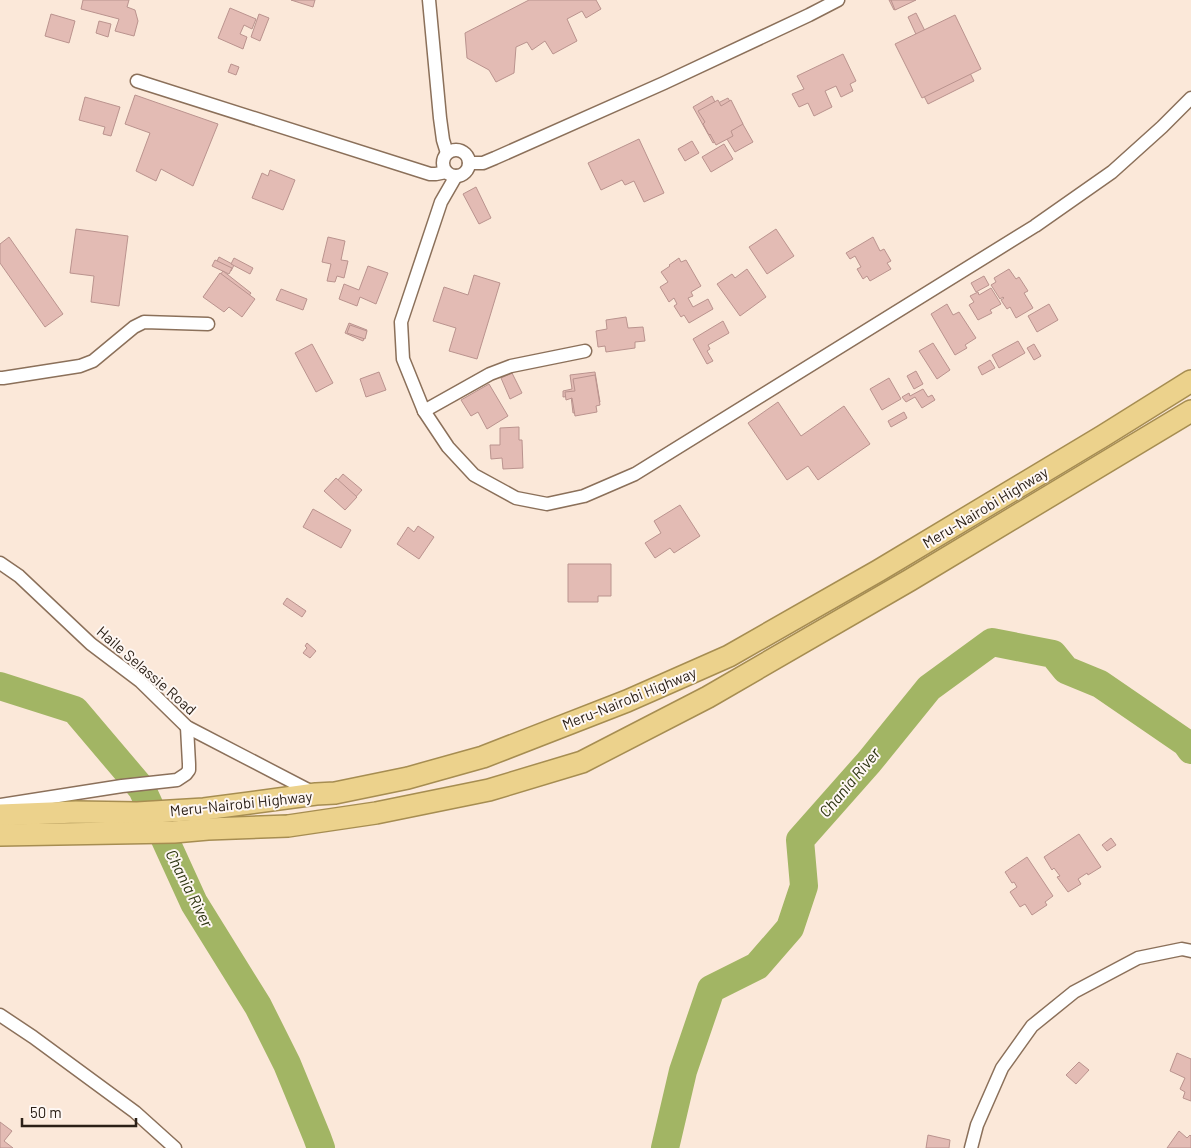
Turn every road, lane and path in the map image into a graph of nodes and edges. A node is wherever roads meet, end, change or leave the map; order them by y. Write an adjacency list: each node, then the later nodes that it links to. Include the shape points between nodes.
1 (429, 0): 5 (street, via 440,118)
2 (838, 0): 6 (street, via 495,158)
3 (137, 81): 7 (street, via 430,174)
4 (1191, 98): 12 (street, via 1112,172 1035,226 635,474 584,496 548,504 516,498 474,475 448,447)
5 (447, 153): 6 (street, via 462,151); 7 (street, via 443,162)
6 (469, 164): 7 (street, via 465,173)
7 (451, 174): 12 (street, via 401,322 403,359)
8 (208, 324): 10 (street, via 144,322 94,361)
9 (585, 351): 12 (street, via 511,366 490,374)
10 (0, 378)
11 (1191, 381): 16 (highway, Meru-Nairobi Highway, via 886,566 730,656 627,701 484,757 408,778)
12 (424, 411)
13 (1191, 412): 19 (highway, Meru-Nairobi Highway, via 716,692 582,762 489,790 376,813 288,826)
14 (0, 563): 15 (street, Haile Selassie Road, via 20,576 91,644 140,681)
15 (187, 727): 16 (street, Haile Selassie Road); 17 (street, via 189,770 181,778)
16 (316, 794): 19 (highway, Meru-Nairobi Highway)
17 (0, 805)
18 (0, 815): 20 (highway, Meru-Nairobi Highway, via 76,812)
19 (206, 819): 20 (highway, Meru-Nairobi Highway, via 174,832)
20 (135, 823): 21 (highway, Meru-Nairobi Highway)
21 (0, 835)
22 (1191, 951): 25 (street, via 1182,949 1138,958 1074,992 1032,1026 1002,1068 977,1125)
23 (0, 1015): 24 (street, via 135,1112)
24 (175, 1148)
25 (971, 1148)

